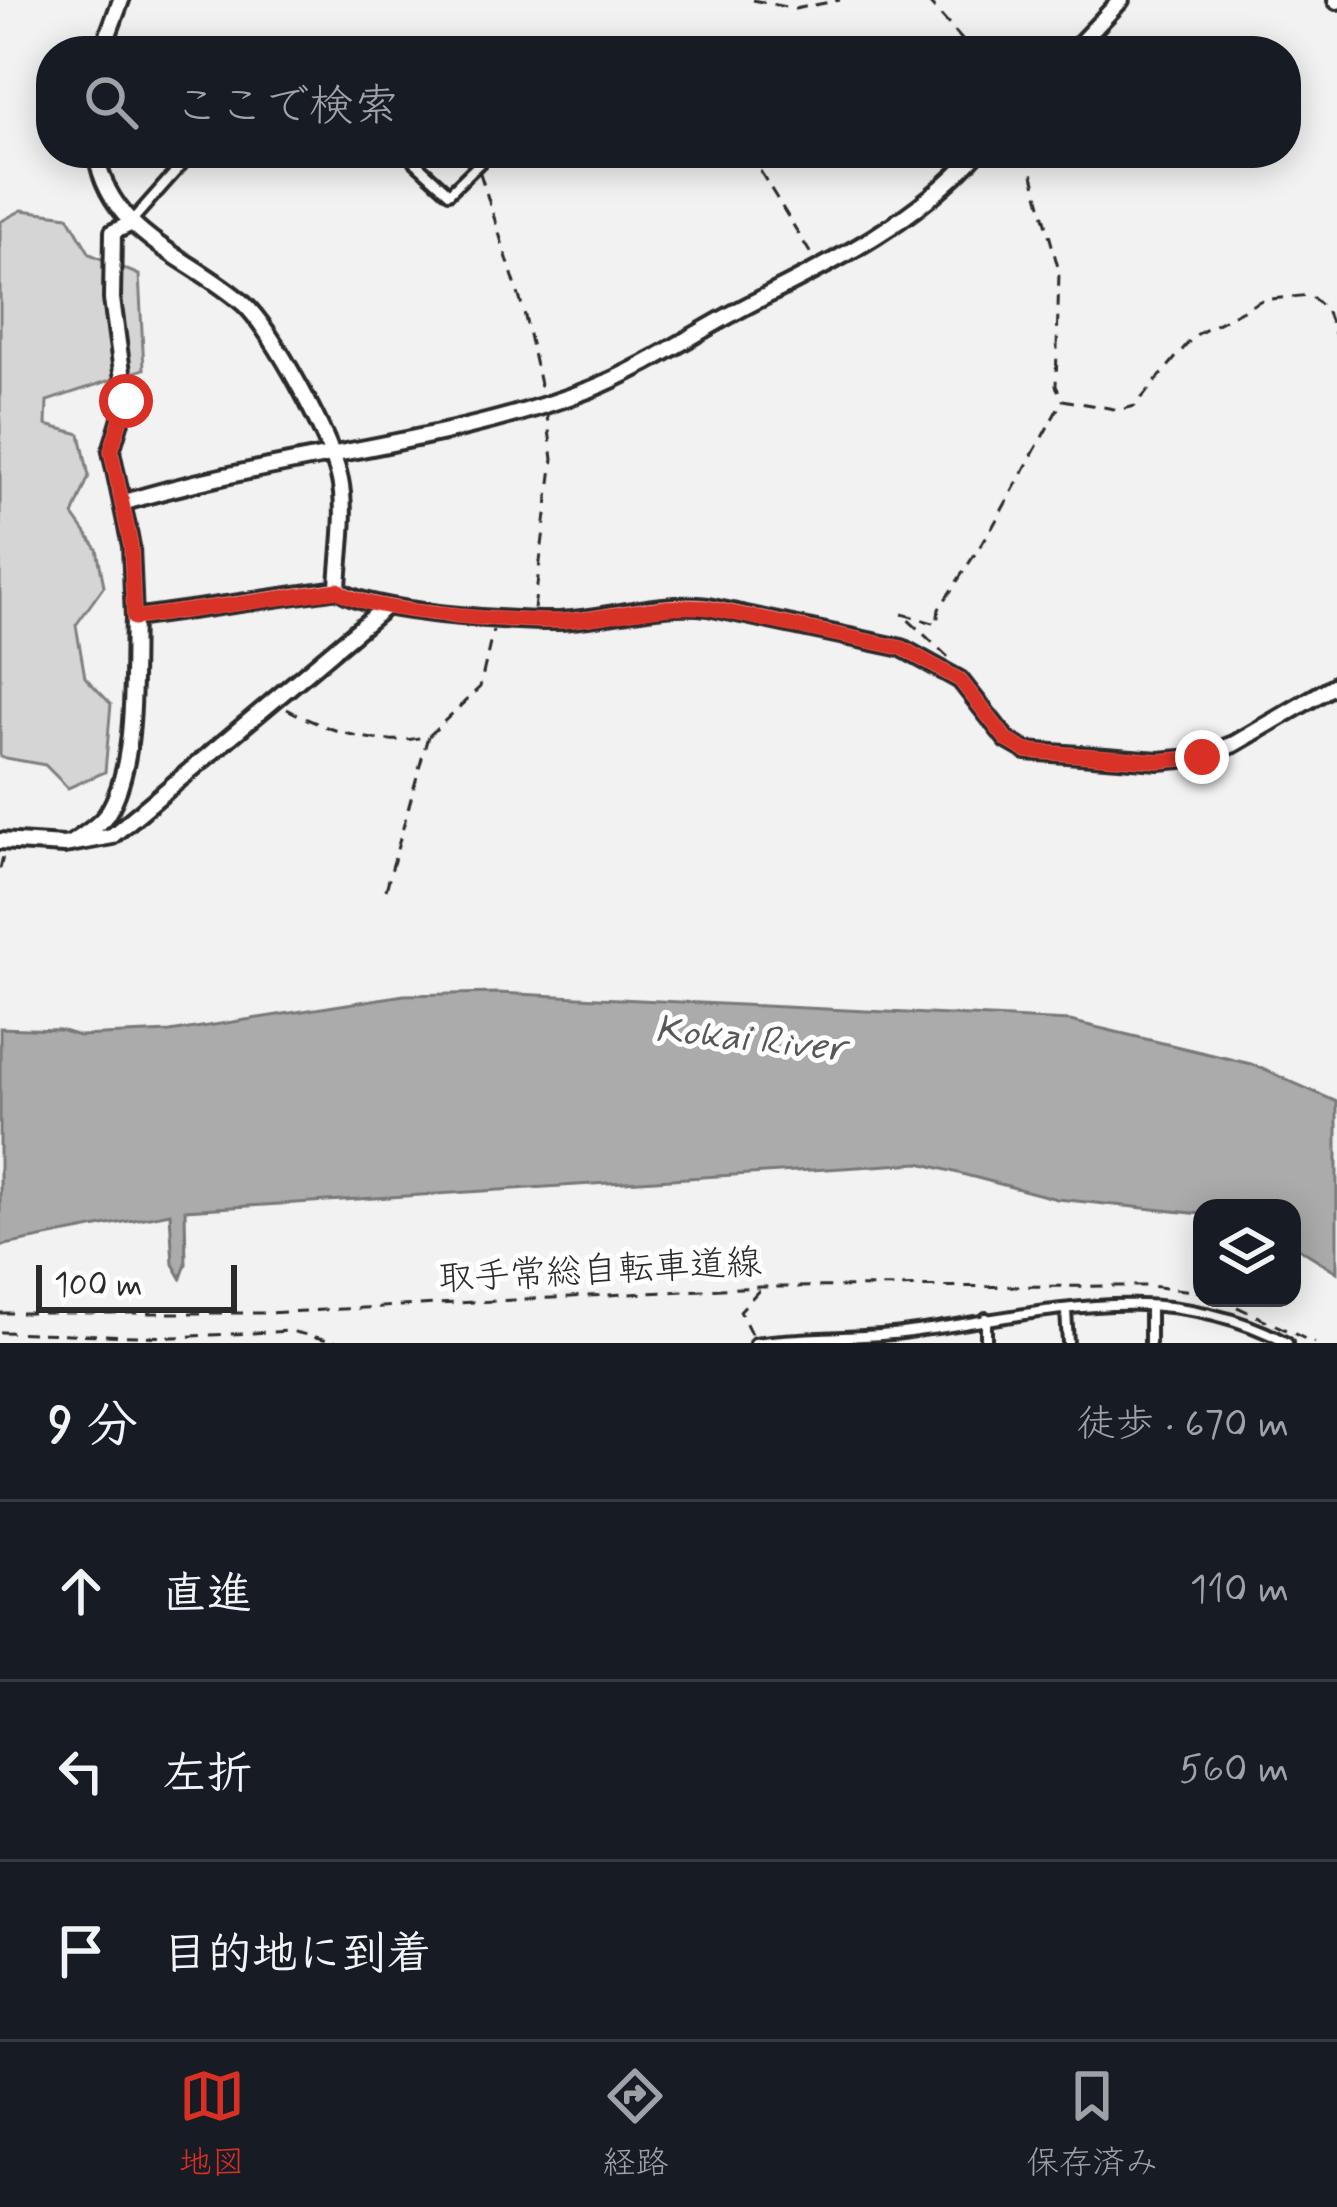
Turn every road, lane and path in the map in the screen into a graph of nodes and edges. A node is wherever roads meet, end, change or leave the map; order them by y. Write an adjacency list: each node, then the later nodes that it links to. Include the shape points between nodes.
1 (122, 0): 6 (street)
2 (753, 0): 3 (path, via 795,9)
3 (840, 0)
4 (927, 0): 7 (path)
5 (1121, 0): 8 (street)
6 (108, 36)
7 (959, 36)
8 (1086, 36)
9 (100, 168): 17 (street)
10 (179, 168): 17 (lane)
11 (422, 168): 12 (lane, via 449,193)
12 (476, 168)
13 (479, 168): 21 (path)
14 (758, 168): 18 (path)
15 (961, 168): 18 (street, via 917,209)
16 (1031, 168): 20 (path, via 1059,271 1056,386)
17 (128, 225): 22 (street, via 261,321); 23 (street, via 113,232 112,299 126,401 111,451)
18 (820, 270): 21 (street, via 622,374)
19 (1337, 339): 20 (path, via 1310,295 1283,294 1194,336 1135,406)
20 (1063, 400): 29 (path, via 937,624 902,614 951,661)
21 (544, 402): 22 (street); 28 (path, via 553,459)
22 (330, 452): 23 (street); 24 (street, via 341,480)
23 (122, 503): 27 (street)
24 (338, 590): 25 (street); 27 (street)
25 (384, 608): 26 (street); 31 (street)
26 (495, 616): 28 (street); 32 (path, via 480,687)
27 (134, 618): 34 (street, via 120,783 107,813)
28 (533, 620): 29 (street, via 681,604 902,648)
29 (957, 678): 30 (street, via 1007,740 1026,751 1159,761 1220,751)
30 (1337, 684)
31 (272, 700): 32 (path, via 339,732); 34 (street, via 112,836)
32 (428, 736): 36 (path)
33 (3, 842): 34 (street); 35 (path)
34 (70, 844)
35 (0, 869)
36 (386, 890)
37 (760, 1287): 38 (path, 取手常総自転車道線); 42 (path, 取手常総自転車道線, via 267,1313); 48 (path, via 740,1311)
38 (1193, 1291)
39 (1150, 1306): 41 (lane); 51 (lane); 52 (lane, via 1180,1303)
40 (1236, 1307): 53 (path)
41 (1066, 1311): 43 (lane); 50 (lane)
42 (0, 1313)
43 (986, 1318): 45 (lane); 49 (lane)
44 (0, 1333): 47 (path, via 290,1331)
45 (901, 1338): 46 (lane)
46 (819, 1341): 48 (lane)
47 (340, 1343)
48 (752, 1343)
49 (986, 1343)
50 (1068, 1343)
51 (1150, 1343)
52 (1287, 1343)
53 (1314, 1343)

